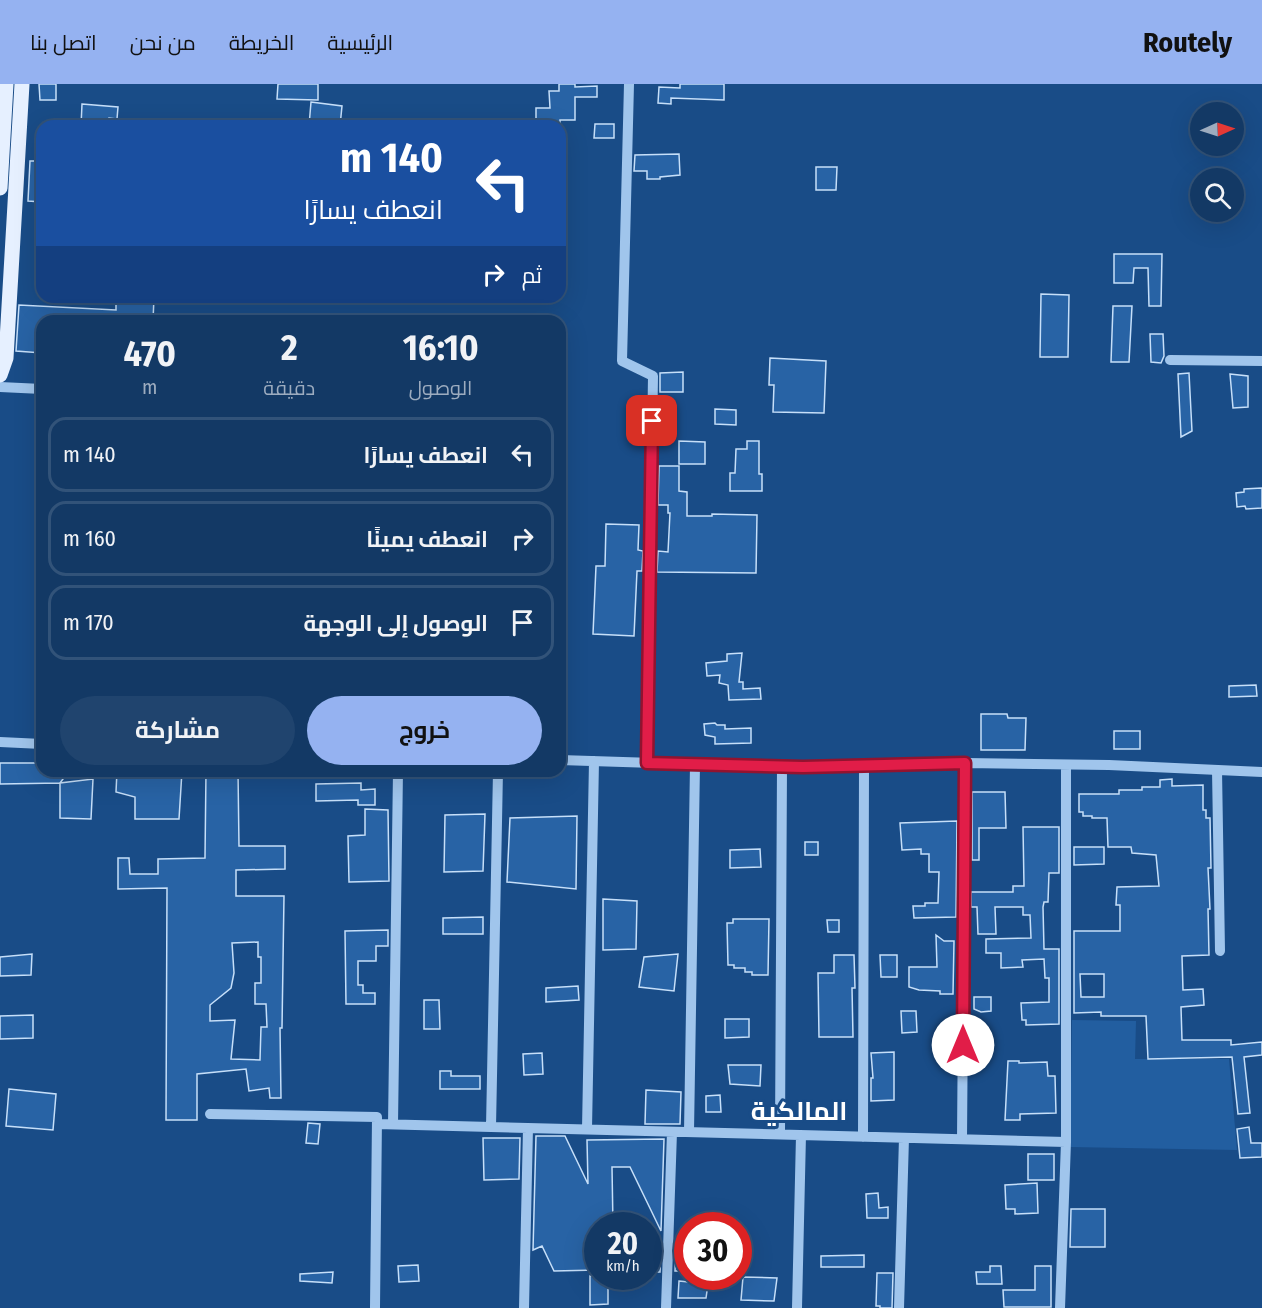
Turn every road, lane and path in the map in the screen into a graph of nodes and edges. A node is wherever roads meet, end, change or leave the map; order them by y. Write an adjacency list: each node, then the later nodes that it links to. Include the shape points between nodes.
1 (6, 84): 4 (main road)
2 (22, 84): 5 (main road)
3 (628, 84): 15 (street, via 622,361 653,376)
4 (0, 188)
5 (7, 210): 8 (main road, via 6,358)
6 (1170, 360): 7 (street)
7 (1262, 361)
8 (0, 375)
9 (0, 387): 10 (street)
10 (36, 389)
11 (0, 742): 12 (street)
12 (36, 744)
13 (566, 760): 14 (street)
14 (594, 761): 15 (street); 31 (street)
15 (647, 763): 17 (street)
16 (965, 763): 18 (street); 20 (street); 38 (street)
17 (695, 765): 19 (street); 33 (street)
18 (1066, 765): 21 (street); 39 (street)
19 (783, 767): 20 (street); 34 (street)
20 (864, 767): 36 (street)
21 (1217, 770): 22 (street); 25 (street)
22 (1262, 772)
23 (398, 777): 28 (street)
24 (498, 777): 29 (street)
25 (1220, 951)
26 (210, 1114): 27 (street, via 377,1117)
27 (377, 1124): 28 (street); 40 (street)
28 (393, 1124): 29 (street)
29 (491, 1127): 30 (street)
30 (528, 1128): 31 (street); 41 (street)
31 (587, 1129): 32 (street)
32 (672, 1132): 33 (street); 42 (street)
33 (689, 1132): 34 (street)
34 (780, 1134): 35 (street)
35 (801, 1135): 36 (street); 43 (street)
36 (863, 1137): 37 (street)
37 (904, 1138): 38 (street); 44 (street)
38 (962, 1139): 39 (street)
39 (1066, 1142): 45 (street)
40 (375, 1308)
41 (524, 1308)
42 (666, 1308)
43 (797, 1308)
44 (899, 1308)
45 (1060, 1308)

